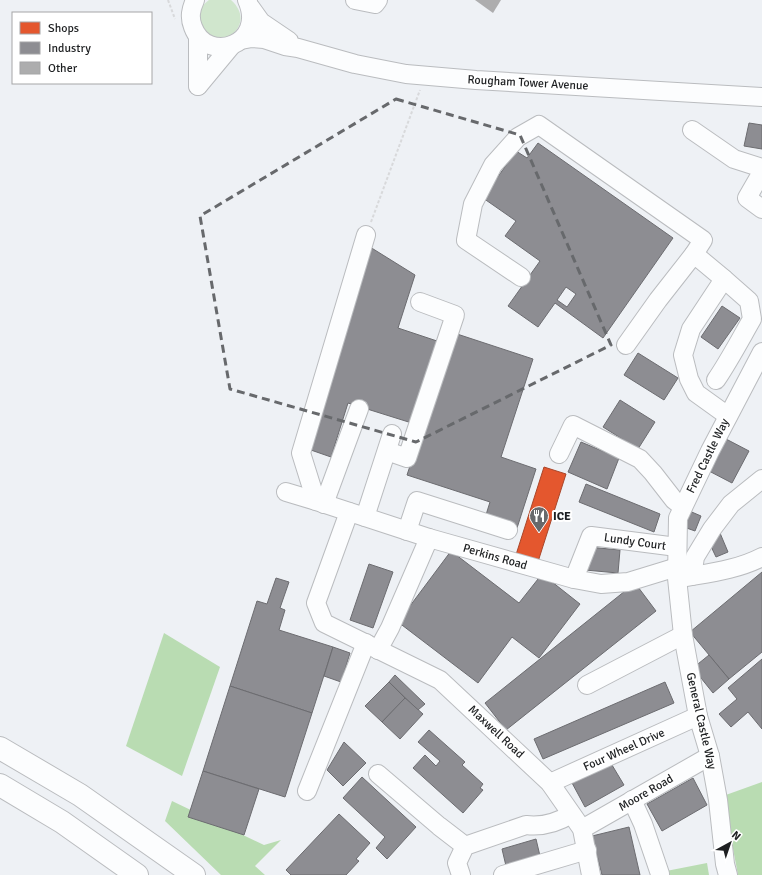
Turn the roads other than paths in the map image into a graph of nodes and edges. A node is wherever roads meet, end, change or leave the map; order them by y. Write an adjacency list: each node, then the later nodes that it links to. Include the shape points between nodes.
1 (181, 0): 6 (street)
2 (195, 0): 6 (street)
3 (355, 0): 4 (street, via 375,4)
4 (378, 0)
5 (249, 4): 7 (street, via 252,17 250,26 247,33); 8 (street, Rougham Tower Avenue, via 260,22)
6 (189, 27): 7 (street, Rougham Tower Avenue, via 205,42 214,46 223,47); 7 (street, via 198,86)
7 (236, 42): 8 (street, Rougham Tower Avenue, via 252,38 264,39)
8 (298, 48): 9 (street, Rougham Tower Avenue, via 355,64 413,74 484,81)
9 (762, 97)
10 (692, 130): 11 (street, via 730,157)
11 (762, 168)
12 (762, 172): 13 (street, via 747,198)
13 (762, 210)
14 (366, 234): 28 (street, via 301,453)
15 (694, 254): 16 (street, via 703,240 539,125 518,137 493,165 473,204 466,240); 17 (street); 20 (street)
16 (521, 277)
17 (724, 280): 19 (street, via 749,301); 24 (street, via 691,329 683,355 689,379 696,393)
18 (420, 302): 30 (street, Maxwell Road, via 455,314 407,458 389,443)
19 (757, 322): 22 (street, via 734,350)
20 (626, 344)
21 (762, 352): 24 (street, Fred Castle Way)
22 (716, 380)
23 (359, 409): 28 (street)
24 (728, 416): 29 (street, Fred Castle Way)
25 (559, 454): 29 (street, via 573,425 640,459 674,500)
26 (762, 479): 38 (street, via 731,504)
27 (286, 492): 28 (street, Perkins Road)
28 (320, 502): 30 (street, Perkins Road)
29 (683, 507): 35 (street, Fred Castle Way, via 678,518)
30 (357, 515): 33 (street, Perkins Road); 41 (street, Maxwell Road, via 316,603 324,623)
31 (473, 519): 32 (street); 33 (street, via 417,501); 36 (street)
32 (508, 530)
33 (407, 531): 34 (street, Perkins Road)
34 (429, 538): 36 (street, Perkins Road); 41 (street, via 390,628)
35 (677, 547): 38 (street, Fred Castle Way); 39 (street, Lundy Court, via 592,536)
36 (465, 548): 39 (street, Perkins Road)
37 (762, 557): 38 (street, Perkins Road, via 718,572)
38 (682, 574): 39 (street, Perkins Road, via 600,584); 40 (street, General Castle Way)
39 (574, 579)
40 (683, 635): 42 (street); 43 (street, General Castle Way)
41 (364, 643): 47 (street, Maxwell Road, via 440,680); 49 (street)
42 (587, 685)
43 (698, 716): 45 (street, General Castle Way); 47 (street, Four Wheel Drive)
44 (0, 748): 57 (highway, via 80,794)
45 (710, 756): 50 (street, Moore Road); 61 (street, General Castle Way)
46 (378, 774): 53 (street)
47 (550, 783): 51 (street, Maxwell Road)
48 (0, 785): 56 (highway, via 62,822)
49 (307, 791)
50 (632, 800): 52 (street, Moore Road); 55 (street)
51 (571, 814): 52 (street, Maxwell Road); 53 (street, via 558,822 526,825)
52 (582, 829): 54 (street, Maxwell Road)
53 (465, 846): 58 (street, via 457,863)
54 (587, 850): 59 (street); 60 (street, Maxwell Road)
55 (660, 874)
56 (137, 875)
57 (194, 875)
58 (461, 875)
59 (503, 875)
60 (591, 875)
61 (728, 875)

